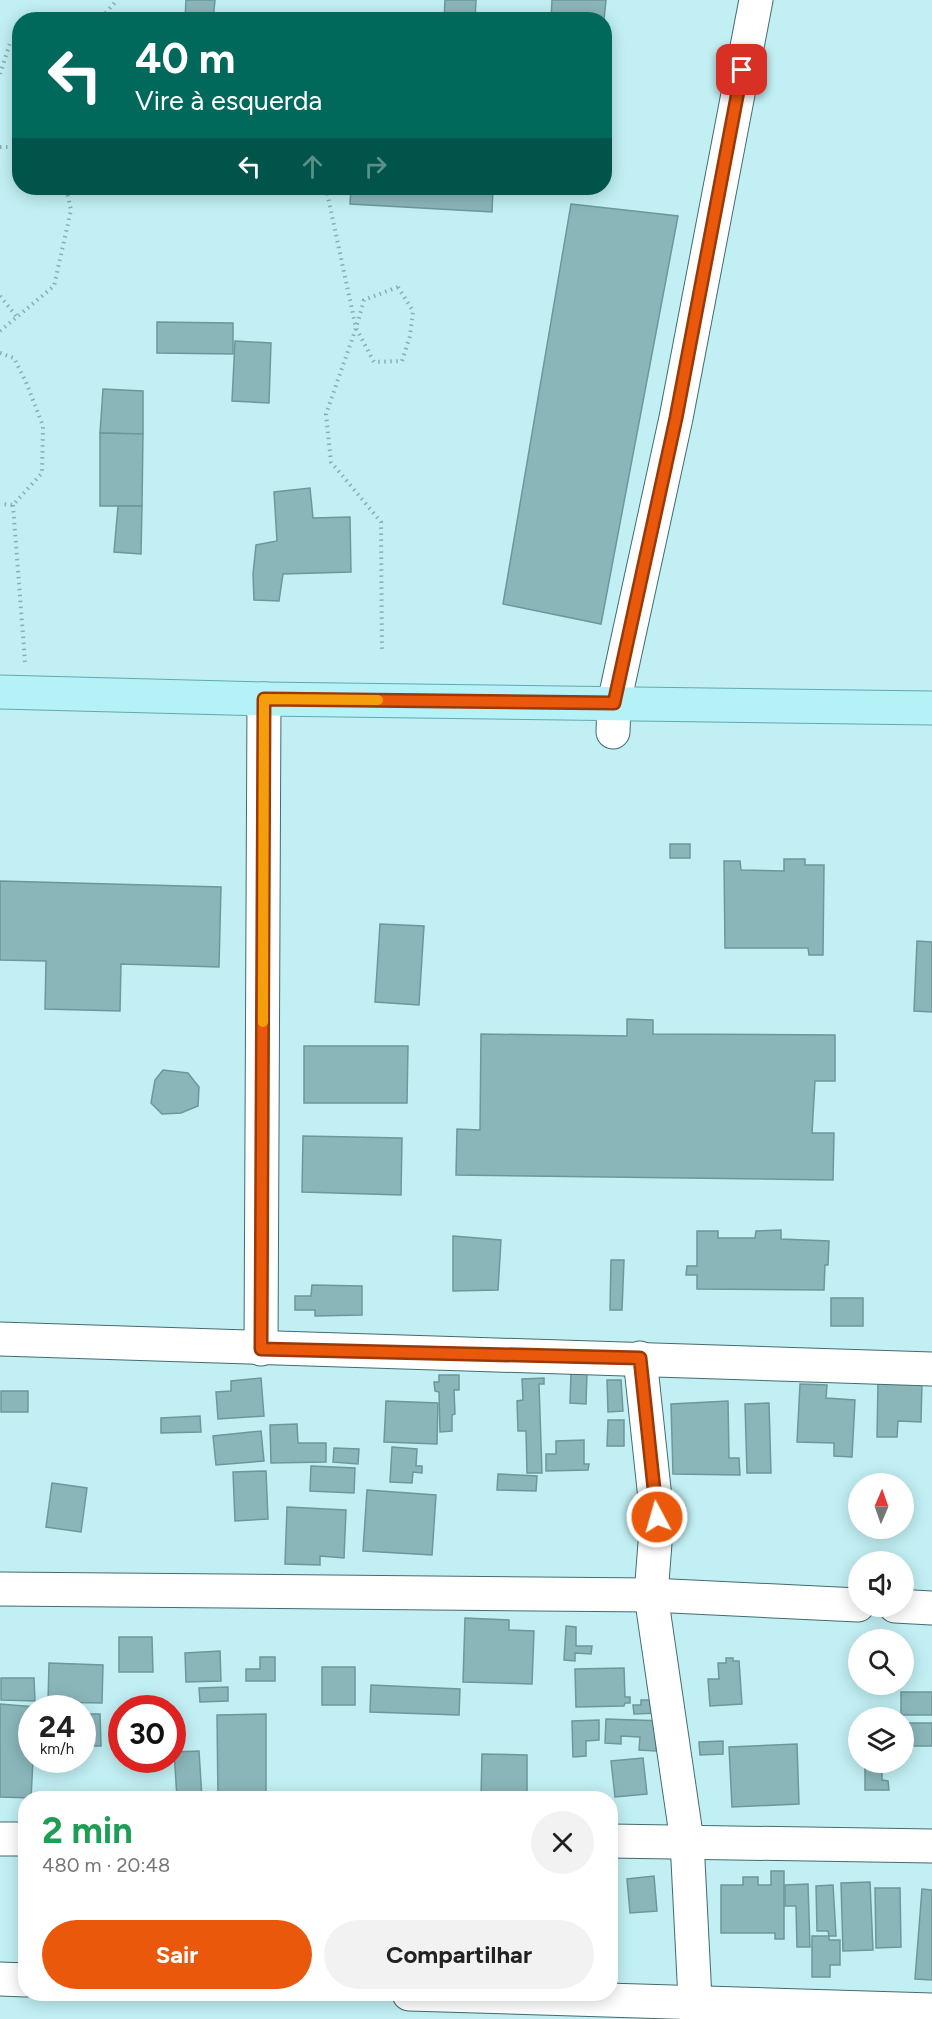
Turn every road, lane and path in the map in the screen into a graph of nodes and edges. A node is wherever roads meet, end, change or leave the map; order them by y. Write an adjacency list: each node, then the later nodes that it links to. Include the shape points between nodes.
1 (117, 0): 3 (path)
2 (756, 0): 19 (street, via 676,418)
3 (106, 12)
4 (12, 42): 5 (path)
5 (0, 74)
6 (68, 195): 9 (path, via 71,210 54,286)
7 (328, 195): 10 (path)
8 (0, 296): 9 (path)
9 (17, 317): 11 (path)
10 (356, 328): 10 (path, via 374,362 402,361 413,311 398,287 364,300); 15 (path, via 326,414 331,462 381,522)
11 (0, 331)
12 (0, 353): 14 (path, via 14,358 43,426 42,473)
13 (0, 504): 14 (path)
14 (12, 504): 16 (path)
15 (382, 652)
16 (14, 692): 17 (main road)
17 (264, 699): 19 (main road); 21 (street)
18 (932, 708): 19 (main road)
19 (613, 718)
20 (0, 1339): 21 (street)
21 (261, 1349): 22 (street)
22 (640, 1358): 23 (street); 25 (street, via 657,1517)
23 (932, 1370)
24 (0, 1589): 25 (street)
25 (651, 1595): 26 (street); 32 (street)
26 (848, 1605)
27 (914, 1607): 28 (street)
28 (932, 1608)
29 (0, 1839): 30 (street)
30 (18, 1839)
31 (618, 1841): 32 (street)
32 (687, 1841): 33 (street); 38 (street)
33 (932, 1846)
34 (0, 1979): 35 (street)
35 (18, 1980)
36 (527, 2001): 38 (street)
37 (932, 2010): 38 (street)
38 (696, 2011)

